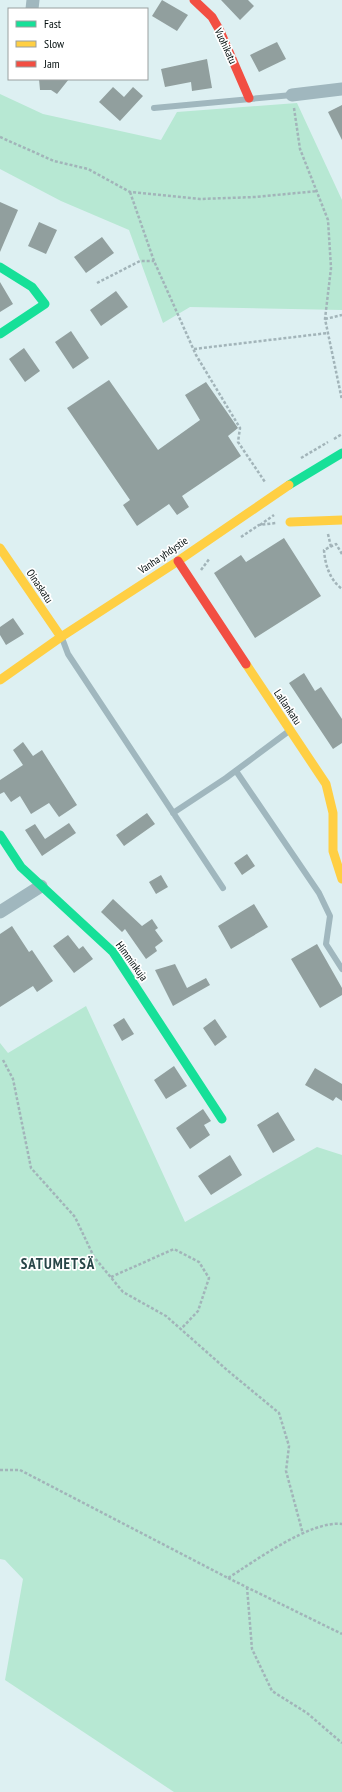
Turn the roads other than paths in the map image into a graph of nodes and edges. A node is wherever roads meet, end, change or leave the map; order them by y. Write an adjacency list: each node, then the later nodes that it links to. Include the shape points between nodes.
1 (194, 0): 4 (street, Vuohikatu, via 212,17)
2 (342, 89): 3 (street)
3 (292, 95): 4 (lane)
4 (249, 98): 5 (lane)
5 (154, 108)
6 (0, 267): 7 (street, via 32,287 45,304)
7 (0, 334)
8 (342, 453): 12 (street, Vanha yhdystie, via 273,495)
9 (342, 520): 10 (street)
10 (290, 522)
11 (0, 548): 13 (street, Oinaskatu)
12 (178, 561): 13 (street, Vanha yhdystie); 15 (street, Lallankatu)
13 (61, 637): 14 (street, Vanha yhdystie); 17 (lane, via 68,654)
14 (0, 680)
15 (290, 731): 16 (lane); 19 (street, Lallankatu, via 326,784 333,813 333,851)
16 (236, 771): 17 (lane); 23 (lane, via 319,893 330,916 326,944)
17 (173, 813): 21 (lane)
18 (0, 835): 20 (street, Himminkuja, via 21,867)
19 (342, 879)
20 (41, 886): 22 (street); 24 (street, Himminkuja, via 113,952)
21 (223, 888)
22 (0, 912)
23 (342, 969)
24 (222, 1119)

